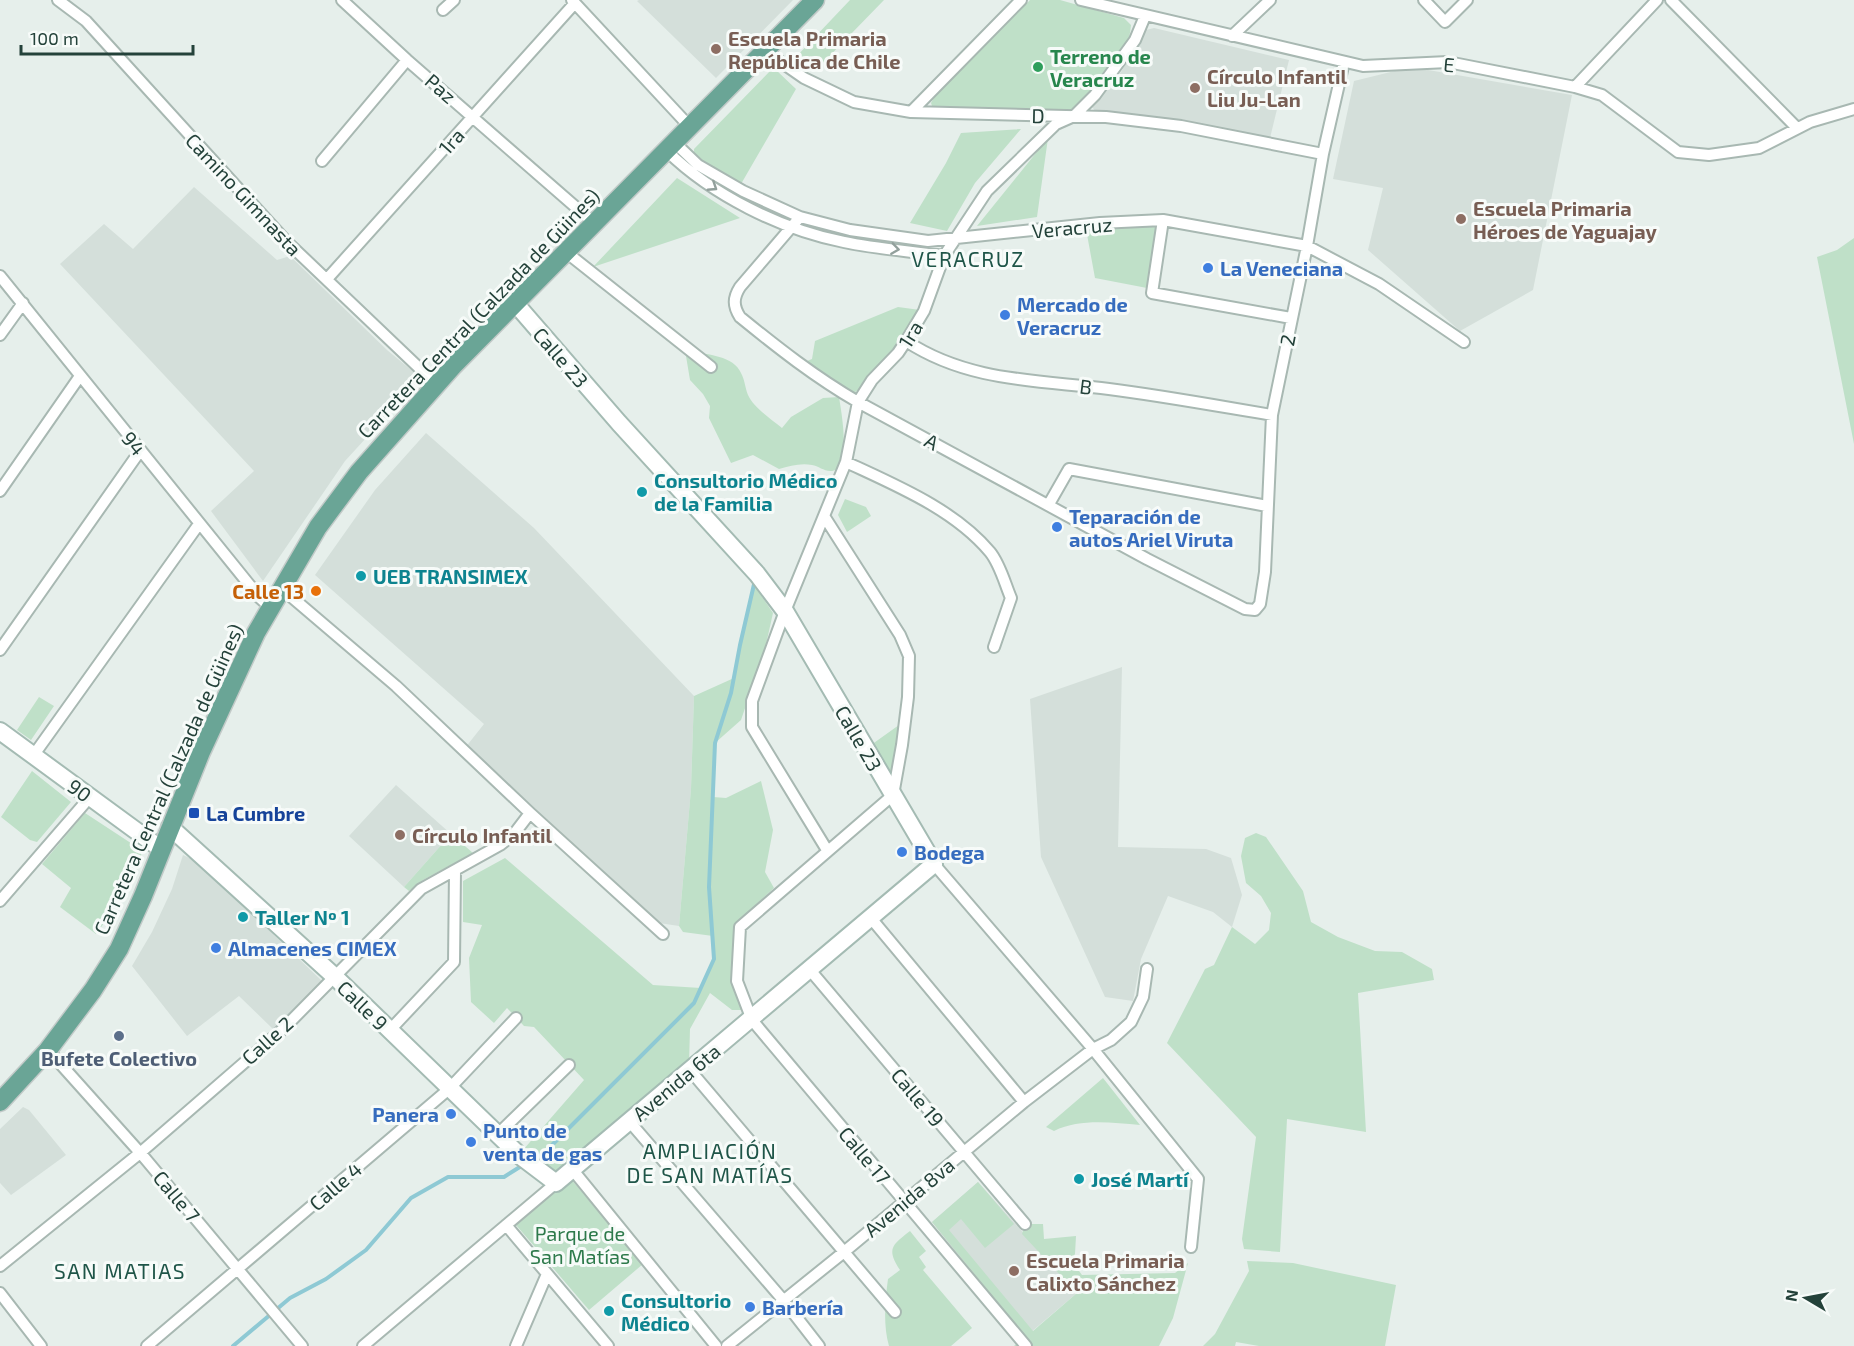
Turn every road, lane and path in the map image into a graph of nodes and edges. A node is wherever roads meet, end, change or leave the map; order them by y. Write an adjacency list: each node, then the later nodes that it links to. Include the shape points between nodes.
1 (58, 0): 38 (street, Camino Gimnasta, via 86,21 285,240)
2 (342, 0): 17 (street, Paz)
3 (454, 0): 13 (street)
4 (815, 0): 16 (main road, Carretera Central (Calzada de Güines))
5 (1021, 0): 21 (street)
6 (1082, 0): 14 (street, E)
7 (1270, 0): 15 (street)
8 (1424, 0): 9 (street, via 1444,22)
9 (1467, 0)
10 (1657, 0): 19 (street)
11 (1671, 0): 25 (street)
12 (574, 2): 23 (street, 1ra); 24 (street)
13 (443, 10)
14 (1145, 16): 15 (street, E); 22 (street, 1ra, via 1120,64)
15 (1232, 36): 18 (street, E)
16 (765, 51): 21 (street, D, via 804,78 854,102); 24 (main road, Carretera Central (Calzada de Güines))
17 (407, 60): 23 (street, Paz); 28 (street)
18 (1344, 62): 19 (street, E, via 1363,66 1448,62); 27 (street, 2)
19 (1575, 87): 25 (street, E, via 1602,95 1678,152 1709,155 1759,148)
20 (1854, 109): 25 (street, E)
21 (911, 112): 22 (street, D)
22 (1074, 116): 27 (street, D, via 1181,126); 33 (street, 1ra, via 1056,124 987,191)
23 (473, 117): 31 (street, Paz); 38 (street, 1ra)
24 (690, 127): 26 (main road, Carretera Central (Calzada de Güines))
25 (1797, 128)
26 (671, 147): 29 (street, Veracruz, via 743,191); 31 (main road, Carretera Central (Calzada de Güines)); 32 (street, one-way to 32, via 688,170 719,191)
27 (1323, 154): 34 (street, 2)
28 (322, 161)
29 (800, 217): 32 (street, A); 33 (street, Veracruz, via 850,230 928,241)
30 (1163, 220): 33 (street, Veracruz); 34 (street, Veracruz); 41 (street, via 1152,293)
31 (594, 223): 35 (main road, Carretera Central (Calzada de Güines))
32 (792, 228): 36 (street, one-way to 36, via 844,242); 48 (street, A, via 740,287 734,297 735,309 799,364)
33 (954, 239): 36 (street, 1ra)
34 (1307, 246): 41 (street, 2); 44 (street, Veracruz, via 1379,284)
35 (566, 252): 40 (main road, Carretera Central (Calzada de Güines)); 45 (street)
36 (944, 256): 43 (street, 1ra, via 924,311)
37 (0, 276): 39 (street, 94)
38 (327, 279): 47 (street, Camino Gimnasta)
39 (23, 303): 42 (street); 46 (street, 94)
40 (515, 303): 47 (main road, Carretera Central (Calzada de Güines)); 60 (street, Calle 23, via 757,574)
41 (1291, 318): 49 (street, 2)
42 (0, 335)
43 (906, 341): 48 (street, 1ra); 49 (street, B, via 928,355 994,376 1111,389)
44 (1464, 342)
45 (711, 367)
46 (80, 376): 50 (street, 94); 52 (street)
47 (436, 384): 57 (main road, Carretera Central (Calzada de Güines), via 359,472 318,527)
48 (858, 402): 51 (street, 1ra); 53 (street, A)
49 (1272, 415): 54 (street, 2)
50 (140, 451): 56 (street, 94); 62 (street)
51 (846, 462): 55 (street, 1ra); 61 (street, via 962,523 991,554 1011,598)
52 (0, 491)
53 (1049, 504): 54 (street, via 1069,469); 59 (street, A)
54 (1267, 506): 59 (street, 2, via 1260,604 1255,610)
55 (824, 516): 60 (street, 1ra); 65 (street, via 900,635 909,656 908,697)
56 (199, 524): 58 (street, 94); 64 (street)
57 (281, 588): 58 (main road, Carretera Central (Calzada de Güines)); 67 (street, via 396,686)
58 (270, 607): 68 (main road, Carretera Central (Calzada de Güines), via 228,690)
59 (1245, 609)
60 (785, 611): 65 (street, Calle 23); 70 (street, 1ra, via 752,701 752,727)
61 (994, 647)
62 (0, 650)
63 (0, 731): 64 (street, 90)
64 (33, 756): 66 (street, 90)
65 (892, 795): 70 (street); 71 (street, Calle 23)
66 (90, 797): 69 (street, 90); 73 (street)
67 (530, 813): 72 (street, Calle 2, via 500,845); 75 (street)
68 (170, 827): 69 (main road, Carretera Central (Calzada de Güines)); 78 (street, Calle 9)
69 (161, 849): 83 (main road, Carretera Central (Calzada de Güines), via 118,949)
70 (827, 850): 80 (street, via 740,927 737,981)
71 (934, 864): 74 (street, Avenida 6ta); 82 (street, Calle 23)
72 (455, 871): 78 (street, Calle 2, via 420,889); 81 (street, via 454,962)
73 (0, 901)
74 (870, 917): 77 (street, Avenida 6ta); 88 (street)
75 (663, 934)
76 (1147, 969): 82 (street, Avenida 8va, via 1143,997 1131,1022 1111,1040)
77 (810, 970): 80 (street, Avenida 6ta); 91 (street, Calle 19)
78 (334, 976): 81 (street, Calle 9); 92 (street, Calle 2, via 283,1029)
79 (516, 1018): 86 (street, Calle 4)
80 (752, 1020): 85 (street, Avenida 6ta); 95 (street, Calle 17)
81 (390, 1030): 86 (street, Calle 9)
82 (1093, 1049): 88 (street, Avenida 8va); 98 (street, Calle 23, via 1198,1179)
83 (48, 1050): 87 (main road, Carretera Central (Calzada de Güines)); 92 (street, Calle 7)
84 (569, 1065): 90 (street)
85 (689, 1069): 89 (street, Avenida 6ta); 99 (street)
86 (449, 1089): 90 (street, Calle 9); 101 (street, Calle 4)
87 (0, 1102)
88 (1024, 1102): 91 (street, Avenida 8va)
89 (629, 1121): 93 (street, Avenida 6ta); 104 (street)
90 (498, 1134): 94 (street, Calle 9)
91 (963, 1151): 95 (street, Avenida 8va); 96 (street, Calle 19)
92 (140, 1153): 100 (street, Calle 2); 101 (street, Calle 7)
93 (573, 1169): 94 (street, Avenida 6ta); 112 (street)
94 (549, 1178): 97 (street, Avenida 6ta)
95 (904, 1202): 99 (street, Avenida 8va); 115 (street, Calle 17)
96 (1025, 1224)
97 (507, 1225): 102 (street); 109 (street, Avenida 6ta)
98 (1191, 1247)
99 (844, 1252): 104 (street, Avenida 8va); 105 (street)
100 (0, 1266)
101 (238, 1269): 107 (street, Calle 4); 108 (street, Calle 7)
102 (547, 1274): 110 (street); 111 (street)
103 (0, 1293): 106 (street)
104 (784, 1301): 113 (street, Avenida 8va); 114 (street)
105 (895, 1312)
106 (42, 1346)
107 (147, 1346)
108 (302, 1346)
109 (363, 1346)
110 (516, 1346)
111 (608, 1346)
112 (716, 1346)
113 (727, 1346)
114 (819, 1346)
115 (1026, 1346)

